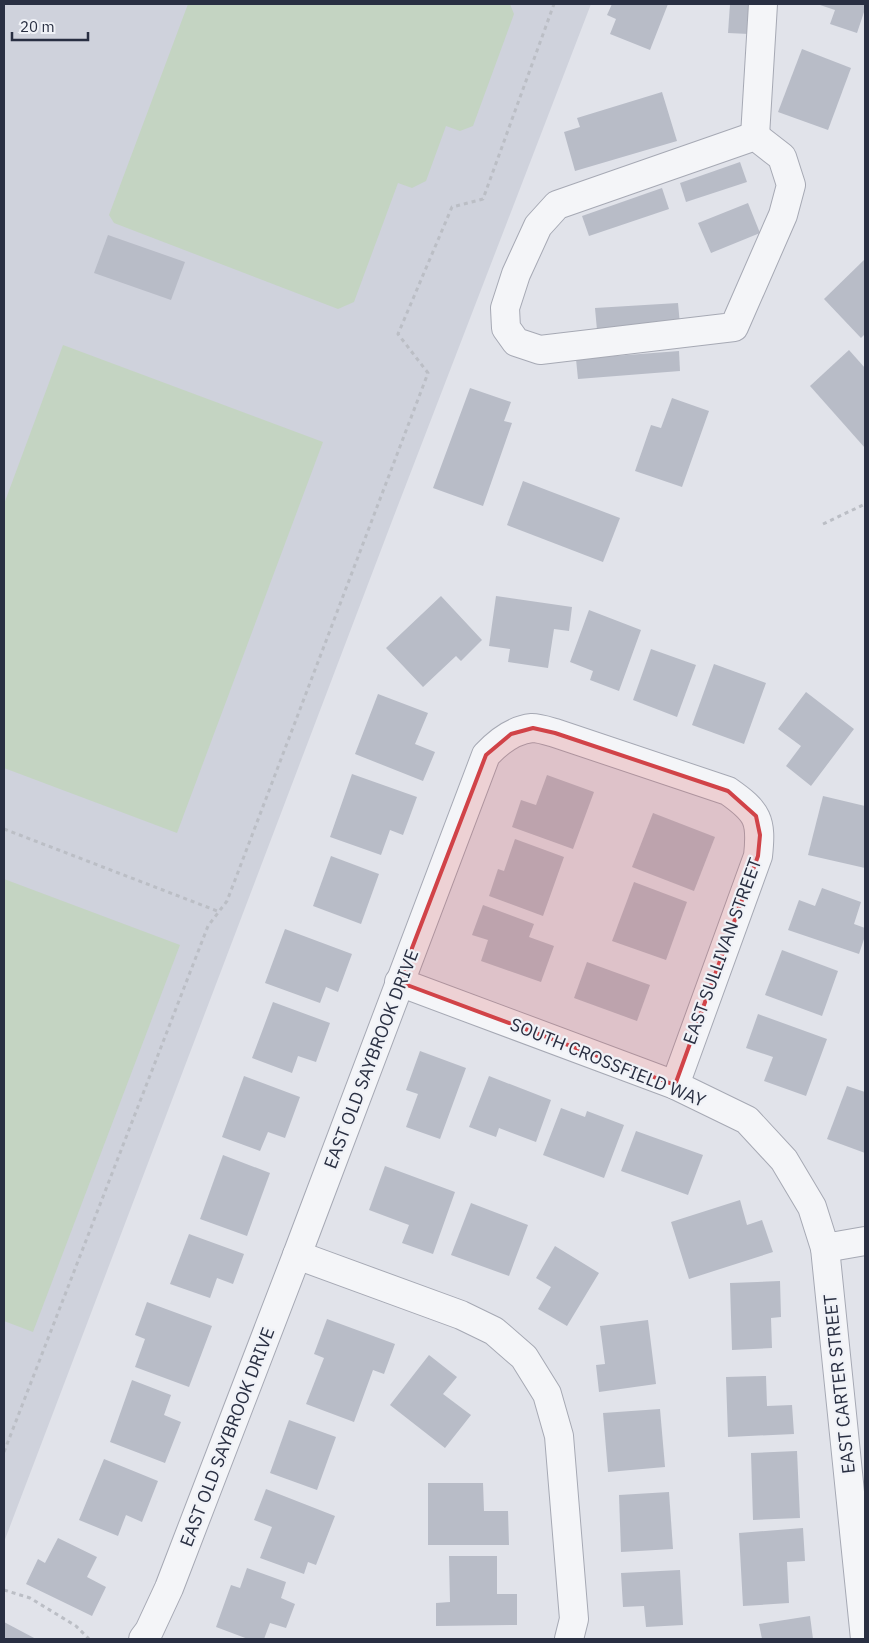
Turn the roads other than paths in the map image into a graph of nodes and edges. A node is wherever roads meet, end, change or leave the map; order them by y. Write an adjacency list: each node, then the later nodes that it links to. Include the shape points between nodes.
1 (763, 4): 2 (street)
2 (756, 136): 2 (street, via 557,205 538,226 505,308 506,328 516,342 540,350 734,327 783,215 791,184 782,158)
3 (756, 816): 4 (street, EAST OLD SAYBROOK DRIVE, via 728,791 555,733 533,728 512,734 497,743 486,756); 5 (street, EAST SULLIVAN STREET, via 760,835 758,856)
4 (399, 982): 5 (street, SOUTH CROSSFIELD WAY); 8 (street, EAST OLD SAYBROOK DRIVE)
5 (675, 1085): 7 (street, SOUTH CROSSFIELD WAY, via 746,1120 784,1160 812,1207)
6 (865, 1241): 7 (street)
7 (825, 1248): 11 (street, EAST CARTER STREET)
8 (297, 1255): 9 (street, EAST OLD SAYBROOK DRIVE, via 169,1588); 10 (street, via 460,1315 494,1331 524,1357 546,1394 558,1436 574,1619)
9 (143, 1639)
10 (569, 1639)
11 (865, 1639)

